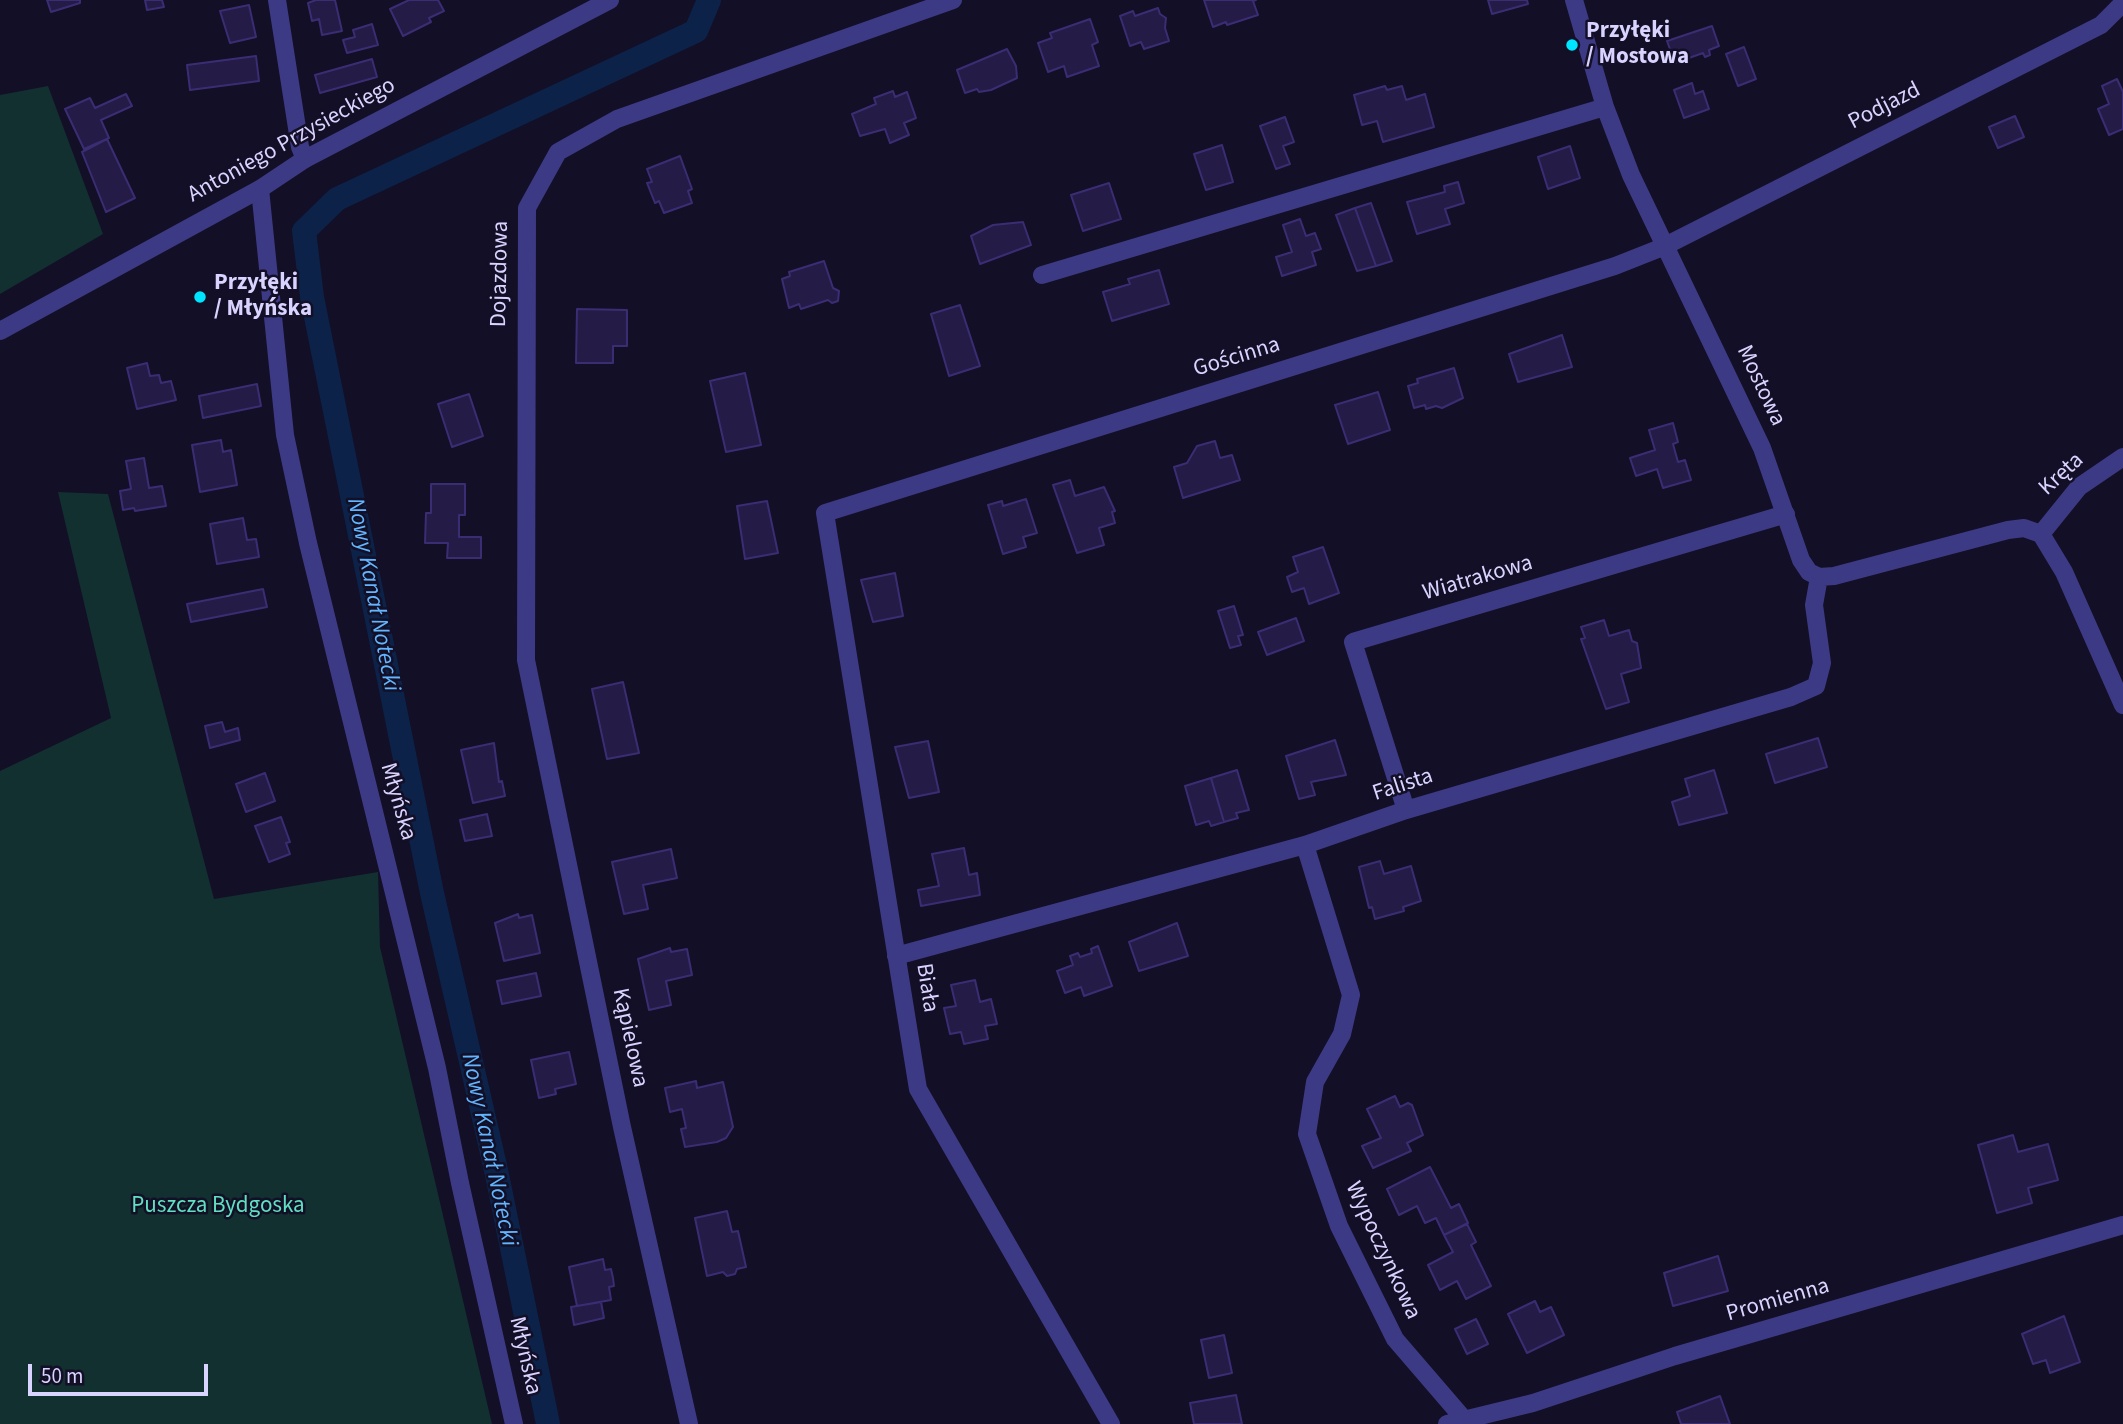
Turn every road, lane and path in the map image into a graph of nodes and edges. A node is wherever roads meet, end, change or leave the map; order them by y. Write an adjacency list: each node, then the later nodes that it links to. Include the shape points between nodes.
1 (277, 0): 7 (street)
2 (610, 0): 7 (street, Antoniego Przysieckiego)
3 (953, 0): 17 (street, Dojazdowa, via 617,119 558,152 527,208)
4 (1574, 0): 6 (street, Mostowa)
5 (2123, 3): 9 (street, Podjazd, via 2101,25)
6 (1605, 107): 9 (street, Mostowa); 10 (street)
7 (305, 159): 8 (street, Antoniego Przysieckiego)
8 (260, 189): 11 (street, Antoniego Przysieckiego); 24 (street, Młyńska, via 285,435 437,1068)
9 (1663, 247): 13 (street, Gościnna); 14 (street, Mostowa, via 1734,386)
10 (1042, 275)
11 (0, 331)
12 (2123, 457): 15 (street, Kręta, via 2079,487)
13 (825, 513): 21 (street, Biała)
14 (1786, 514): 16 (street, Mostowa, via 1801,560); 19 (street, Wiatrakowa, via 1353,642)
15 (2040, 534): 16 (street, via 2024,528 2008,530); 18 (street, via 2064,572)
16 (1819, 577): 19 (street, Falista, via 1814,606 1822,663 1816,686)
17 (526, 660): 25 (street, Kąpielowa, via 622,1128)
18 (2121, 698)
19 (1406, 810): 20 (street, Falista)
20 (1305, 845): 21 (street, Falista); 23 (street, Wypoczynkowa, via 1351,995 1342,1034 1315,1082 1307,1134 1339,1226 1395,1339)
21 (896, 956): 26 (street, Biała, via 918,1089)
22 (2123, 1225): 23 (street, Promienna, via 1675,1356 1533,1403)
23 (1455, 1421)
24 (514, 1424)
25 (689, 1424)
26 (1111, 1424)

